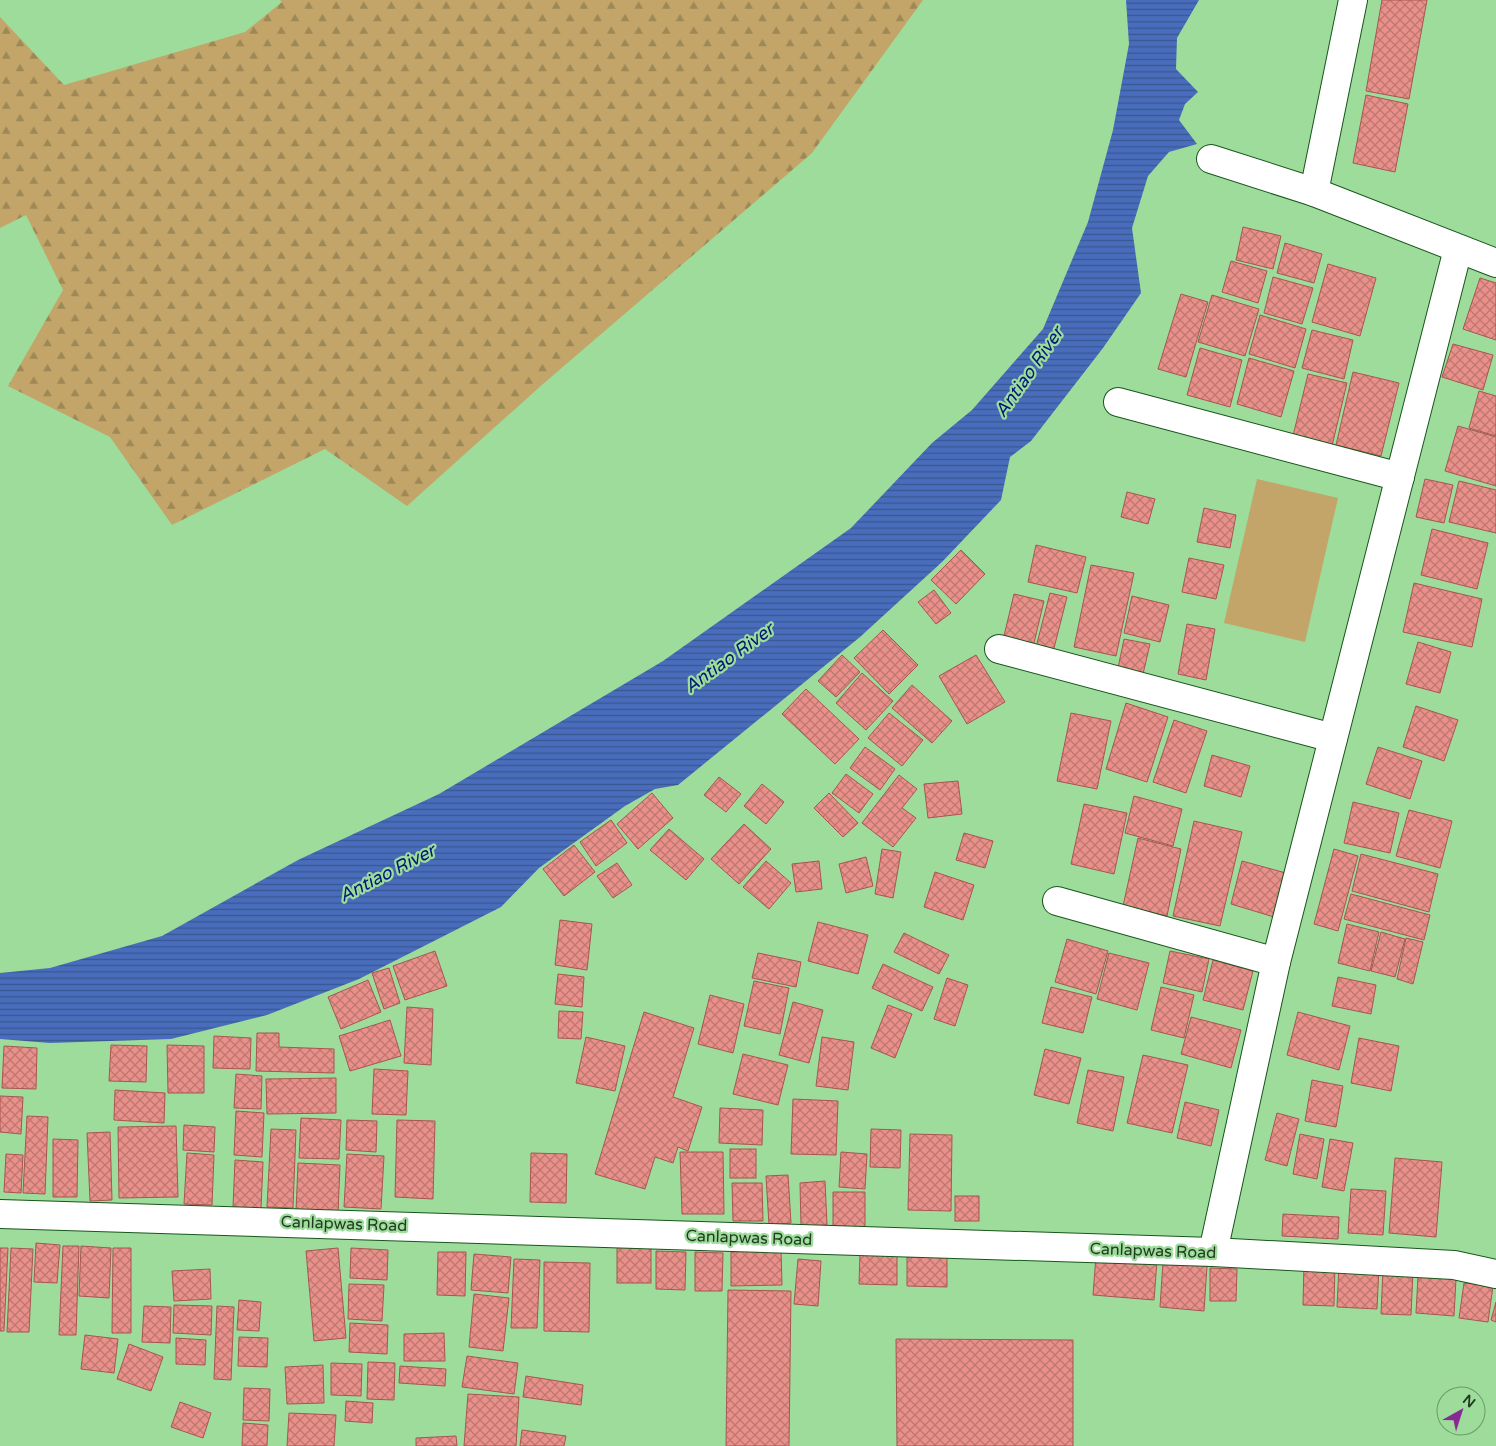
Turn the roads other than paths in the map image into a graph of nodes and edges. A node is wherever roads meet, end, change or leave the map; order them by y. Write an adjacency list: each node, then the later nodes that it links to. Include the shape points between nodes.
1 (1353, 0): 3 (street)
2 (1211, 159): 3 (street)
3 (1314, 192): 4 (street)
4 (1458, 249): 5 (street); 7 (street)
5 (1496, 263)
6 (1118, 402): 7 (street)
7 (1400, 476): 9 (street)
8 (999, 649): 9 (street)
9 (1333, 738): 11 (street)
10 (1057, 901): 11 (street)
11 (1276, 962): 13 (street)
12 (0, 1214): 13 (street, Canlapwas Road)
13 (1213, 1252): 14 (street, Canlapwas Road, via 1454,1265)
14 (1496, 1274)

